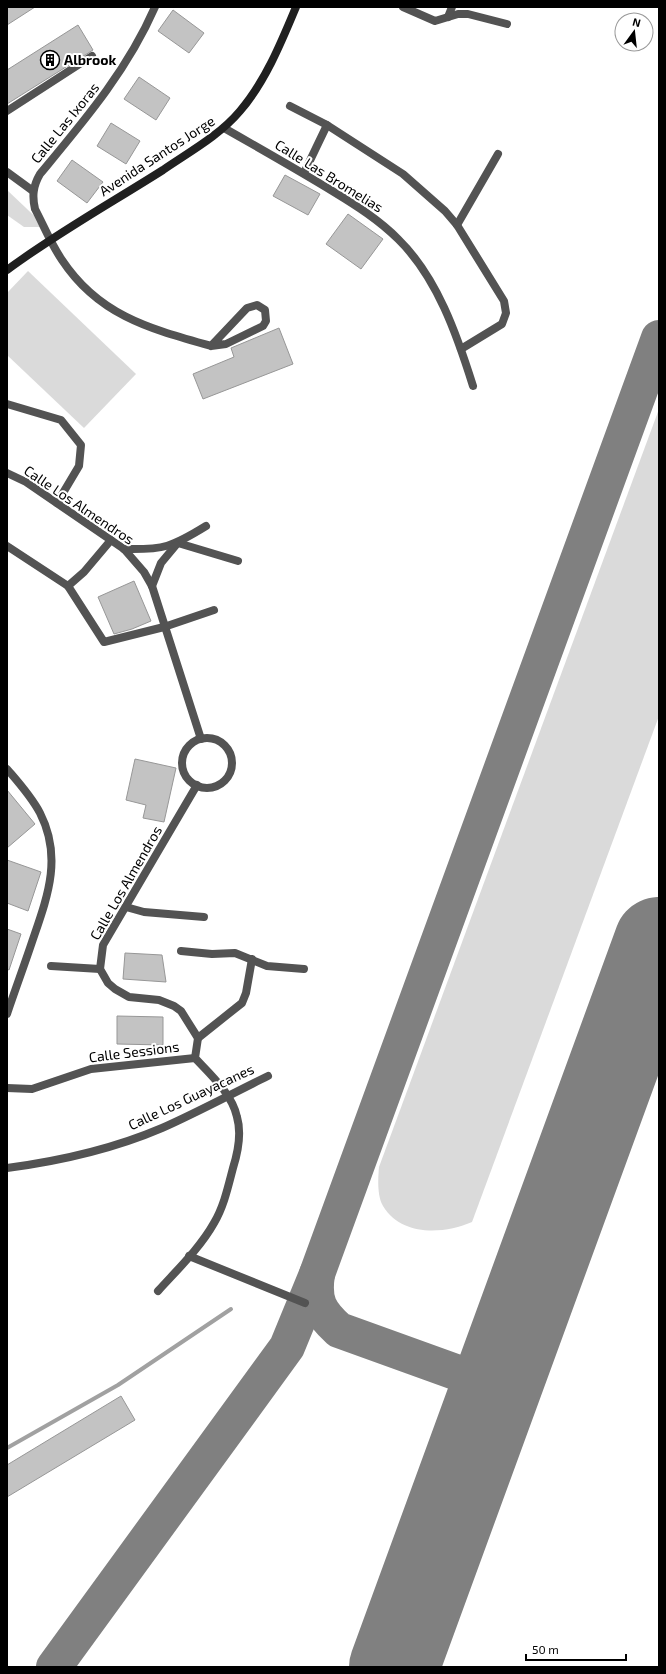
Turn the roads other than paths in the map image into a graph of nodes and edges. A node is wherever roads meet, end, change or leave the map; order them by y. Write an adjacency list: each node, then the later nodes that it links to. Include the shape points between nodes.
1 (155, 7): 15 (street, Calle Las Ixoras, via 122,70 98,104 40,174)
2 (296, 7): 11 (main road, Avenida Santos Jorge, via 261,81 241,110)
3 (403, 7): 5 (street, via 430,20)
4 (452, 7): 5 (street)
5 (448, 17): 6 (street, via 468,14)
6 (507, 24)
7 (92, 56): 9 (street)
8 (290, 106): 10 (street)
9 (7, 111)
10 (327, 126): 14 (street); 16 (street, via 403,174)
11 (224, 128): 14 (street, Calle Las Bromelias); 17 (main road, Avenida Santos Jorge, via 132,190)
12 (498, 154): 16 (street)
13 (7, 172): 15 (street)
14 (304, 173): 20 (street, Calle Las Bromelias, via 370,214 399,239 438,295)
15 (33, 191): 17 (street, via 35,209)
16 (457, 225): 20 (street, via 504,301 506,314 502,324)
17 (50, 238): 18 (main road, Avenida Santos Jorge); 19 (street, via 62,260 80,283 112,310 149,328)
18 (7, 270)
19 (211, 346): 19 (street, via 226,344 263,326 267,317 265,310 257,305 247,308)
20 (461, 349): 21 (street, Calle Las Bromelias)
21 (473, 386)
22 (7, 404): 24 (street, via 61,420 81,445 78,466)
23 (7, 473): 24 (street, Calle Los Almendros, via 26,482)
24 (57, 503): 26 (street, Calle Los Almendros)
25 (206, 526): 27 (street)
26 (111, 540): 29 (street, Calle Los Almendros); 31 (street, via 84,572)
27 (178, 543): 29 (street, via 153,549); 30 (street); 32 (street, via 161,563)
28 (7, 546): 31 (street)
29 (124, 549): 32 (street, Calle Los Almendros, via 144,572)
30 (238, 561)
31 (68, 586): 34 (street, via 104,642)
32 (152, 586): 34 (street, Calle Los Almendros)
33 (214, 610): 34 (street)
34 (164, 627): 35 (street, Calle Los Almendros)
35 (201, 738): 37 (street, via 188,746 182,760 185,775); 37 (street, via 213,739 224,745 229,752 231,769 222,783 205,787)
36 (9, 774): 45 (street, via 30,795 40,814 49,836 52,860 49,893)
37 (197, 785): 38 (street, Calle Los Almendros)
38 (126, 908): 39 (street); 43 (street, Calle Los Almendros, via 103,946)
39 (204, 917)
40 (180, 951): 41 (street, via 235,953)
41 (252, 959): 44 (street, via 268,966); 46 (street, via 242,1003)
42 (51, 966): 43 (street)
43 (100, 969): 46 (street, via 108,983 123,994 159,1000 174,1006 185,1016)
44 (304, 969)
45 (7, 1014)
46 (198, 1038): 47 (street)
47 (195, 1058): 49 (street, Calle Sessions, via 91,1069 32,1089); 50 (street)
48 (268, 1076): 50 (street, Calle Los Guayacanes)
49 (7, 1088)
50 (227, 1096): 51 (street, Calle Los Guayacanes, via 162,1128 115,1145 64,1158); 52 (street, via 238,1117 239,1146 226,1196 214,1223)
51 (7, 1168)
52 (190, 1256): 53 (street); 54 (street)
53 (158, 1291)
54 (305, 1303)

